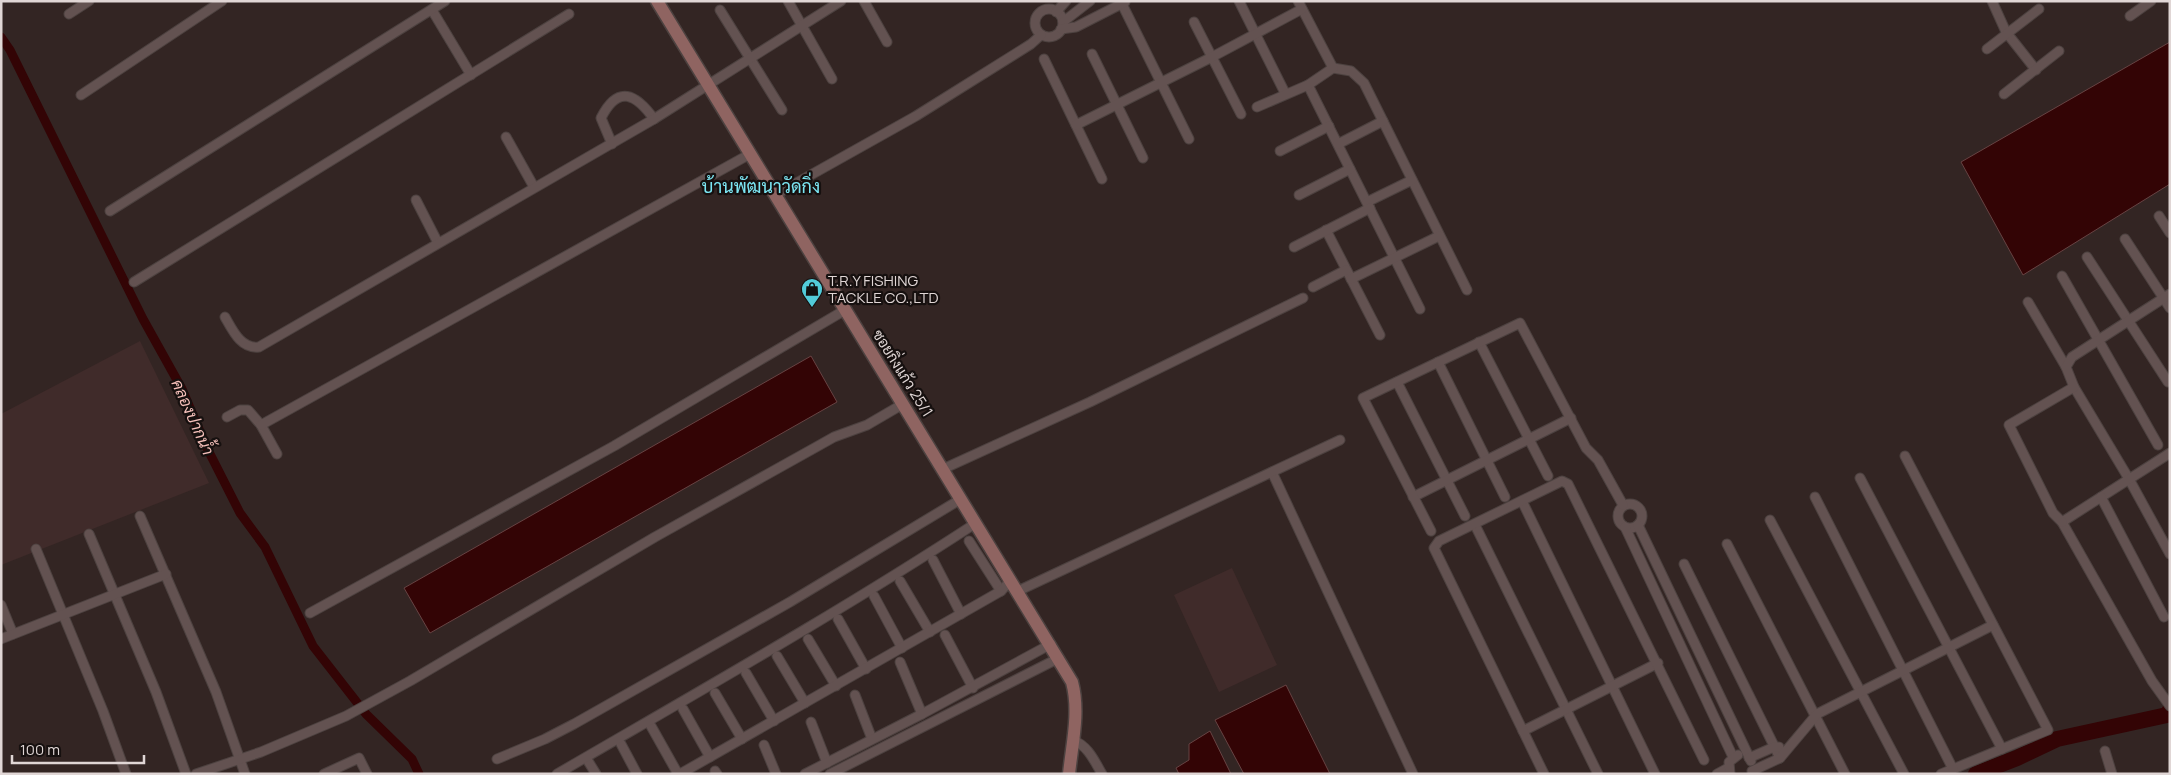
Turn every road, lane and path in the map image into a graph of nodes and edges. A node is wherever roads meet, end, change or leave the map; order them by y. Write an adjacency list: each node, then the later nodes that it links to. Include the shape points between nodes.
1 (89, 1): 19 (street)
2 (222, 1): 44 (street)
3 (445, 1): 16 (street)
4 (657, 1): 40 (street, ซอยกิ่งแก้ว 25/1)
5 (788, 1): 24 (street)
6 (841, 1): 24 (street)
7 (864, 1): 28 (street)
8 (1066, 1): 18 (street)
9 (1090, 1): 23 (street)
10 (1238, 1): 26 (street)
11 (1992, 1): 25 (street)
12 (2151, 1): 21 (street)
13 (1124, 3): 23 (street, via 1076,27); 39 (street)
14 (1300, 5): 26 (street); 35 (street)
15 (2040, 9): 25 (street)
16 (432, 10): 37 (street); 68 (street)
17 (720, 10): 34 (street)
18 (1056, 12): 23 (street); 27 (street, via 1044,10 1037,16 1035,25)
19 (68, 14)
20 (569, 14): 37 (street)
21 (2130, 16)
22 (1194, 22): 32 (street)
23 (1062, 25): 27 (street, via 1053,37)
24 (802, 26): 34 (street); 38 (street)
25 (2007, 33): 29 (street); 36 (street)
26 (1255, 34): 32 (street); 42 (street)
27 (1041, 35): 64 (street, via 1032,44 916,116)
28 (887, 42)
29 (1987, 49)
30 (2059, 51): 36 (street)
31 (1092, 54): 45 (street)
32 (1212, 57): 39 (street); 48 (street)
33 (1044, 59): 51 (street)
34 (751, 60): 40 (street); 47 (street)
35 (1333, 68): 41 (street); 50 (street, via 1351,72 1364,83)
36 (2036, 70): 43 (street)
37 (471, 75): 81 (street)
38 (832, 79)
39 (1161, 82): 45 (street); 54 (street)
40 (707, 84): 49 (street); 58 (street, ซอยกิ่งแก้ว 25/1)
41 (1308, 85): 42 (street); 52 (street)
42 (1285, 93): 46 (street)
43 (2004, 94)
44 (81, 95)
45 (1116, 104): 51 (street); 59 (street)
46 (1257, 107)
47 (782, 110)
48 (1241, 114)
49 (654, 119): 55 (street); 55 (street, via 636,98 627,95 620,98 605,109 601,118)
50 (1383, 121): 56 (street); 62 (street)
51 (1076, 125): 61 (street)
52 (1329, 126): 56 (street); 57 (street)
53 (506, 137): 63 (street)
54 (1189, 139)
55 (612, 144): 63 (street)
56 (1338, 144): 60 (street)
57 (1280, 151)
58 (750, 154): 64 (street, ซอยกิ่งแก้ว 25/1); 103 (street)
59 (1143, 158)
60 (1350, 169): 65 (street); 67 (street)
61 (1102, 180)
62 (1412, 180): 67 (street); 72 (street)
63 (534, 187): 74 (street)
64 (776, 195): 89 (street, ซอยกิ่งแก้ว 25/1)
65 (1299, 195)
66 (416, 200): 74 (street)
67 (1369, 205): 70 (street); 76 (street)
68 (110, 210)
69 (2159, 216): 71 (street)
70 (1326, 230): 75 (street); 78 (street)
71 (2170, 233)
72 (1439, 236): 76 (street); 83 (street)
73 (2125, 239): 84 (street)
74 (438, 243): 90 (street, via 259,347 244,345)
75 (1294, 246)
76 (1395, 258): 80 (street); 88 (street)
77 (2087, 258): 91 (street)
78 (1346, 270): 80 (street); 82 (street)
79 (2062, 276): 93 (street)
80 (1351, 279): 92 (street)
81 (134, 282)
82 (1313, 287)
83 (1467, 290)
84 (2166, 296): 87 (street); 91 (street)
85 (1303, 298): 111 (street, via 1090,402)
86 (2028, 302): 96 (street)
87 (2170, 308)
88 (1420, 309)
89 (845, 310): 100 (street, ซอยกิ่งแก้ว 25/1); 147 (street, via 614,446)
90 (225, 317)
91 (2128, 321): 93 (street); 98 (street)
92 (1380, 335)
93 (2098, 340): 96 (street, via 2072,357); 106 (street)
94 (1479, 342): 95 (street); 102 (street, via 1520,323); 104 (street)
95 (1438, 362): 97 (street); 110 (street)
96 (2066, 367): 99 (street)
97 (1397, 382): 116 (street); 117 (street, via 1363,398)
98 (2168, 382)
99 (2074, 387): 115 (street); 128 (street, via 2009,425 2053,513)
100 (903, 404): 111 (street, ซอยกิ่งแก้ว 25/1); 198 (street, via 867,425 834,437 346,716)
101 (226, 417): 103 (street, via 244,409 252,413)
102 (1570, 418): 104 (street); 123 (street)
103 (261, 425): 107 (street)
104 (1529, 438): 110 (street); 113 (street)
105 (1340, 440): 112 (street)
106 (2158, 445)
107 (277, 454)
108 (1905, 456): 152 (street)
109 (2168, 458): 115 (street)
110 (1487, 460): 116 (street); 118 (street)
111 (943, 469): 121 (street, ซอยกิ่งแก้ว 25/1)
112 (1272, 472): 142 (street); 222 (street)
113 (1548, 476)
114 (1860, 478): 161 (street)
115 (2130, 479): 120 (street); 137 (street)
116 (1446, 480): 117 (street); 125 (street)
117 (1413, 497): 132 (street)
118 (1505, 497)
119 (1815, 497): 168 (street)
120 (2101, 497): 128 (street); 150 (street)
121 (961, 499): 127 (street, ซอยกิ่งแก้ว 25/1); 199 (street, via 790,602 574,724 545,740)
122 (1522, 501): 129 (street); 166 (street, via 1562,481 1568,484); 170 (street)
123 (1623, 505): 130 (street, via 1639,507 1642,516); 131 (street, via 1618,517)
124 (140, 516): 140 (street)
125 (1465, 516)
126 (1770, 520): 173 (street)
127 (976, 522): 142 (street, ซอยกิ่งแก้ว 25/1); 213 (street, via 811,627)
128 (2062, 522): 177 (street, via 2152,681)
129 (1475, 525): 179 (street); 185 (street, via 1439,541 1434,550)
130 (1638, 525): 131 (street); 159 (street)
131 (1625, 527): 162 (street)
132 (1431, 531)
133 (89, 534): 144 (street)
134 (969, 541): 143 (street)
135 (1727, 544): 181 (street)
136 (36, 549): 149 (street)
137 (2170, 554)
138 (933, 560): 148 (street)
139 (1684, 564): 191 (street)
140 (166, 574): 144 (street); 198 (street, via 216,692)
141 (900, 580): 153 (street)
142 (1015, 585): 143 (street); 158 (street, ซอยกิ่งแก้ว 25/1)
143 (1001, 591): 148 (street)
144 (114, 596): 149 (street); 208 (street, via 156,692)
145 (874, 596): 160 (street)
146 (1, 605): 154 (street)
147 (310, 613)
148 (961, 614): 153 (street)
149 (63, 615): 154 (street); 207 (street)
150 (2164, 617)
151 (838, 619): 167 (street)
152 (1993, 625): 161 (street); 193 (street, via 2048,730)
153 (930, 632): 160 (street)
154 (13, 634): 157 (street)
155 (945, 634): 172 (street)
156 (808, 638): 171 (street)
157 (1, 639)
158 (1051, 644): 164 (street, ซอยกิ่งแก้ว 25/1); 172 (street)
159 (1696, 647): 162 (street); 201 (street)
160 (902, 648): 167 (street)
161 (1949, 648): 168 (street); 193 (street)
162 (1684, 652): 196 (street)
163 (777, 656): 176 (street)
164 (1059, 658): 188 (street, ซอยกิ่งแก้ว 25/1, via 1072,682 1076,698); 219 (street)
165 (900, 662): 180 (street)
166 (1658, 663): 170 (street); 200 (street)
167 (866, 669): 171 (street)
168 (1903, 670): 173 (street); 204 (street)
169 (746, 673): 182 (street)
170 (1613, 685): 179 (street); 225 (street)
171 (836, 686): 176 (street)
172 (973, 688): 180 (street)
173 (1861, 692): 181 (street); 228 (street)
174 (715, 693): 186 (street)
175 (855, 695): 187 (street)
176 (805, 704): 182 (street)
177 (2170, 706)
178 (683, 708): 195 (street)
179 (1567, 709): 185 (street); 224 (street)
180 (922, 714): 187 (street)
181 (1816, 716): 192 (street); 227 (street)
182 (774, 721): 186 (street)
183 (811, 722): 203 (street)
184 (651, 726): 216 (street)
185 (1523, 731): 223 (street)
186 (742, 739): 195 (street)
187 (872, 739): 203 (street)
188 (1073, 740): 220 (street, ซอยกิ่งแก้ว 25/1); 221 (street, via 1086,748)
189 (621, 744): 215 (street)
190 (764, 745): 217 (street)
191 (1774, 747): 192 (street); 197 (street); 201 (street)
192 (1790, 747): 197 (street)
193 (2002, 749): 204 (street)
194 (2105, 751): 230 (street)
195 (710, 757): 216 (street)
196 (1733, 757): 201 (street, via 1743,755); 205 (street)
197 (1780, 758): 206 (street)
198 (240, 759): 209 (street); 210 (street)
199 (497, 759)
200 (1704, 760)
201 (1750, 760): 206 (street)
202 (588, 761): 214 (street)
203 (826, 763): 218 (street)
204 (1954, 769): 229 (street)
205 (1729, 771): 226 (street)
206 (1751, 772)
207 (126, 774)
208 (186, 774)
209 (196, 774)
210 (245, 774)
211 (324, 774): 212 (street, via 359,758)
212 (367, 774)
213 (557, 774)
214 (596, 774)
215 (637, 774)
216 (679, 774)
217 (776, 774)
218 (805, 774)
219 (830, 774)
220 (1069, 774)
221 (1102, 774)
222 (1413, 774)
223 (1544, 774)
224 (1598, 774)
225 (1655, 774)
226 (1717, 774)
227 (1845, 774)
228 (1904, 774)
229 (1941, 774)
230 (2112, 774)

